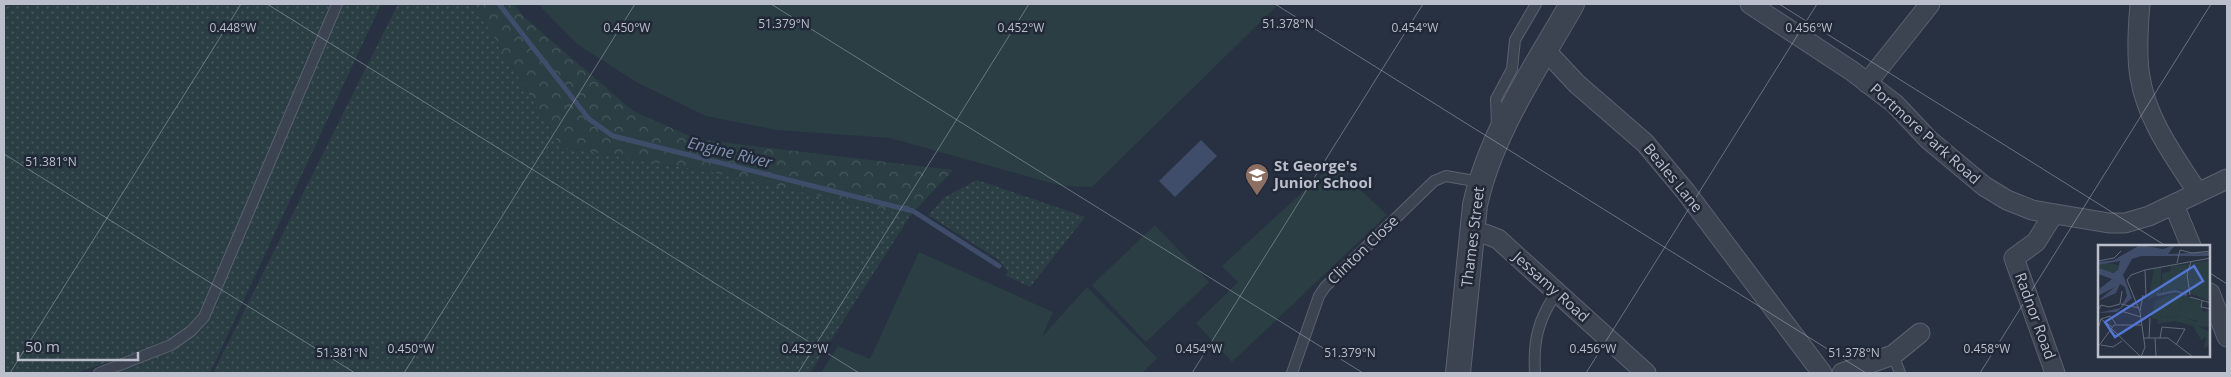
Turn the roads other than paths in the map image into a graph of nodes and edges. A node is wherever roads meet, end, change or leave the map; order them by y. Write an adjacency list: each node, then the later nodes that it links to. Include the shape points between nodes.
1 (337, 4): 22 (lane, via 204,318 171,345)
2 (1536, 4): 9 (lane, via 1515,40 1512,69 1496,98)
3 (1572, 4): 7 (street, Thames Street)
4 (1750, 4): 8 (street, Portmore Park Road)
5 (1930, 4): 8 (street)
6 (2140, 4): 12 (street, via 2140,77 2148,106 2156,127)
7 (1546, 51): 9 (street, Thames Street); 27 (street, Beales Lane, via 1577,84 1645,143 1686,192)
8 (1867, 83): 14 (street, Portmore Park Road, via 1895,104 1929,140 1984,186 2007,200)
9 (1498, 137): 11 (street, Thames Street)
10 (2227, 179): 12 (street, Portmore Park Road)
11 (1480, 182): 15 (street, Thames Street); 23 (lane, Clinton Close, via 1446,176 1434,181 1325,287)
12 (2198, 193): 13 (street, Portmore Park Road)
13 (2174, 205): 14 (street, Portmore Park Road, via 2126,223); 16 (street)
14 (2053, 215): 30 (street, Radnor Road, via 2036,242 2014,258)
15 (1472, 233): 17 (street, Jessamy Road, via 1498,239); 24 (street, Thames Street)
16 (2191, 245)
17 (1557, 292): 25 (lane, via 1539,324); 26 (street, Jessamy Road)
18 (2211, 296): 20 (street)
19 (1920, 333): 21 (street)
20 (2227, 337)
21 (1893, 355): 28 (street); 29 (lane)
22 (99, 373)
23 (1292, 373)
24 (1458, 373)
25 (1536, 373)
26 (1646, 373)
27 (1822, 373)
28 (1842, 373)
29 (1900, 373)
30 (2056, 373)

